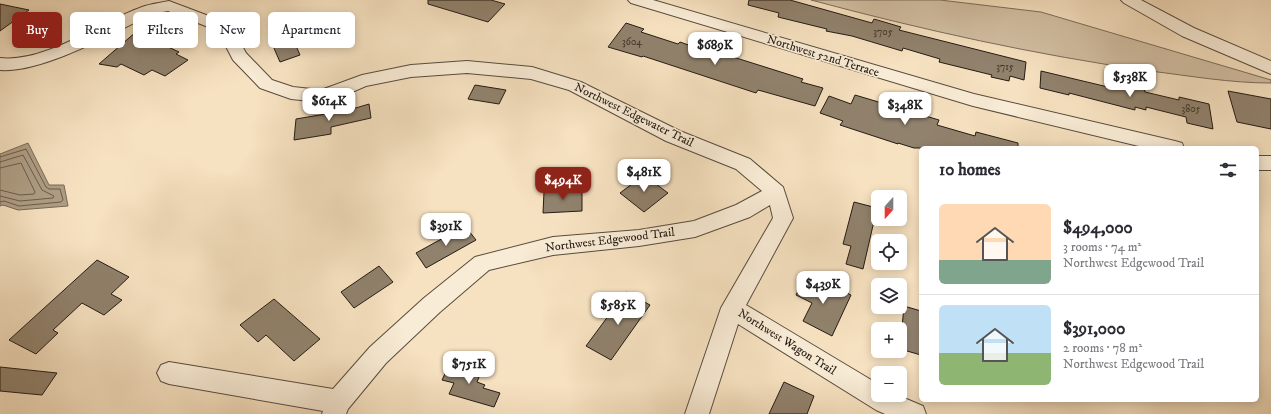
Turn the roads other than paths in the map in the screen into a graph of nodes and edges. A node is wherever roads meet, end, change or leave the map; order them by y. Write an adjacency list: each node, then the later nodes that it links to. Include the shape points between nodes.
1 (636, 0): 6 (street, Northwest 52nd Terrace, via 973,100)
2 (1129, 0): 5 (street, via 1188,32)
3 (173, 3): 4 (street, Northwest Edgewater Trail, via 148,10 49,56); 9 (street, Northwest Edgewater Trail, via 224,28 239,56 266,84 291,93 321,96 362,81 411,71 467,67 532,73 575,86 673,136 743,164)
4 (0, 64)
5 (1271, 68)
6 (1167, 146)
7 (1259, 163): 8 (street)
8 (1271, 163)
9 (776, 192): 10 (street, Northwest Wagon Trail, via 783,218); 12 (street, Northwest Edgewood Trail, via 743,211 695,229 639,238 553,246 483,263 378,354)
10 (732, 308): 13 (street); 14 (street, Northwest Wagon Trail, via 885,402)
11 (169, 374): 12 (street)
12 (336, 408)
13 (697, 414)
14 (914, 414)

